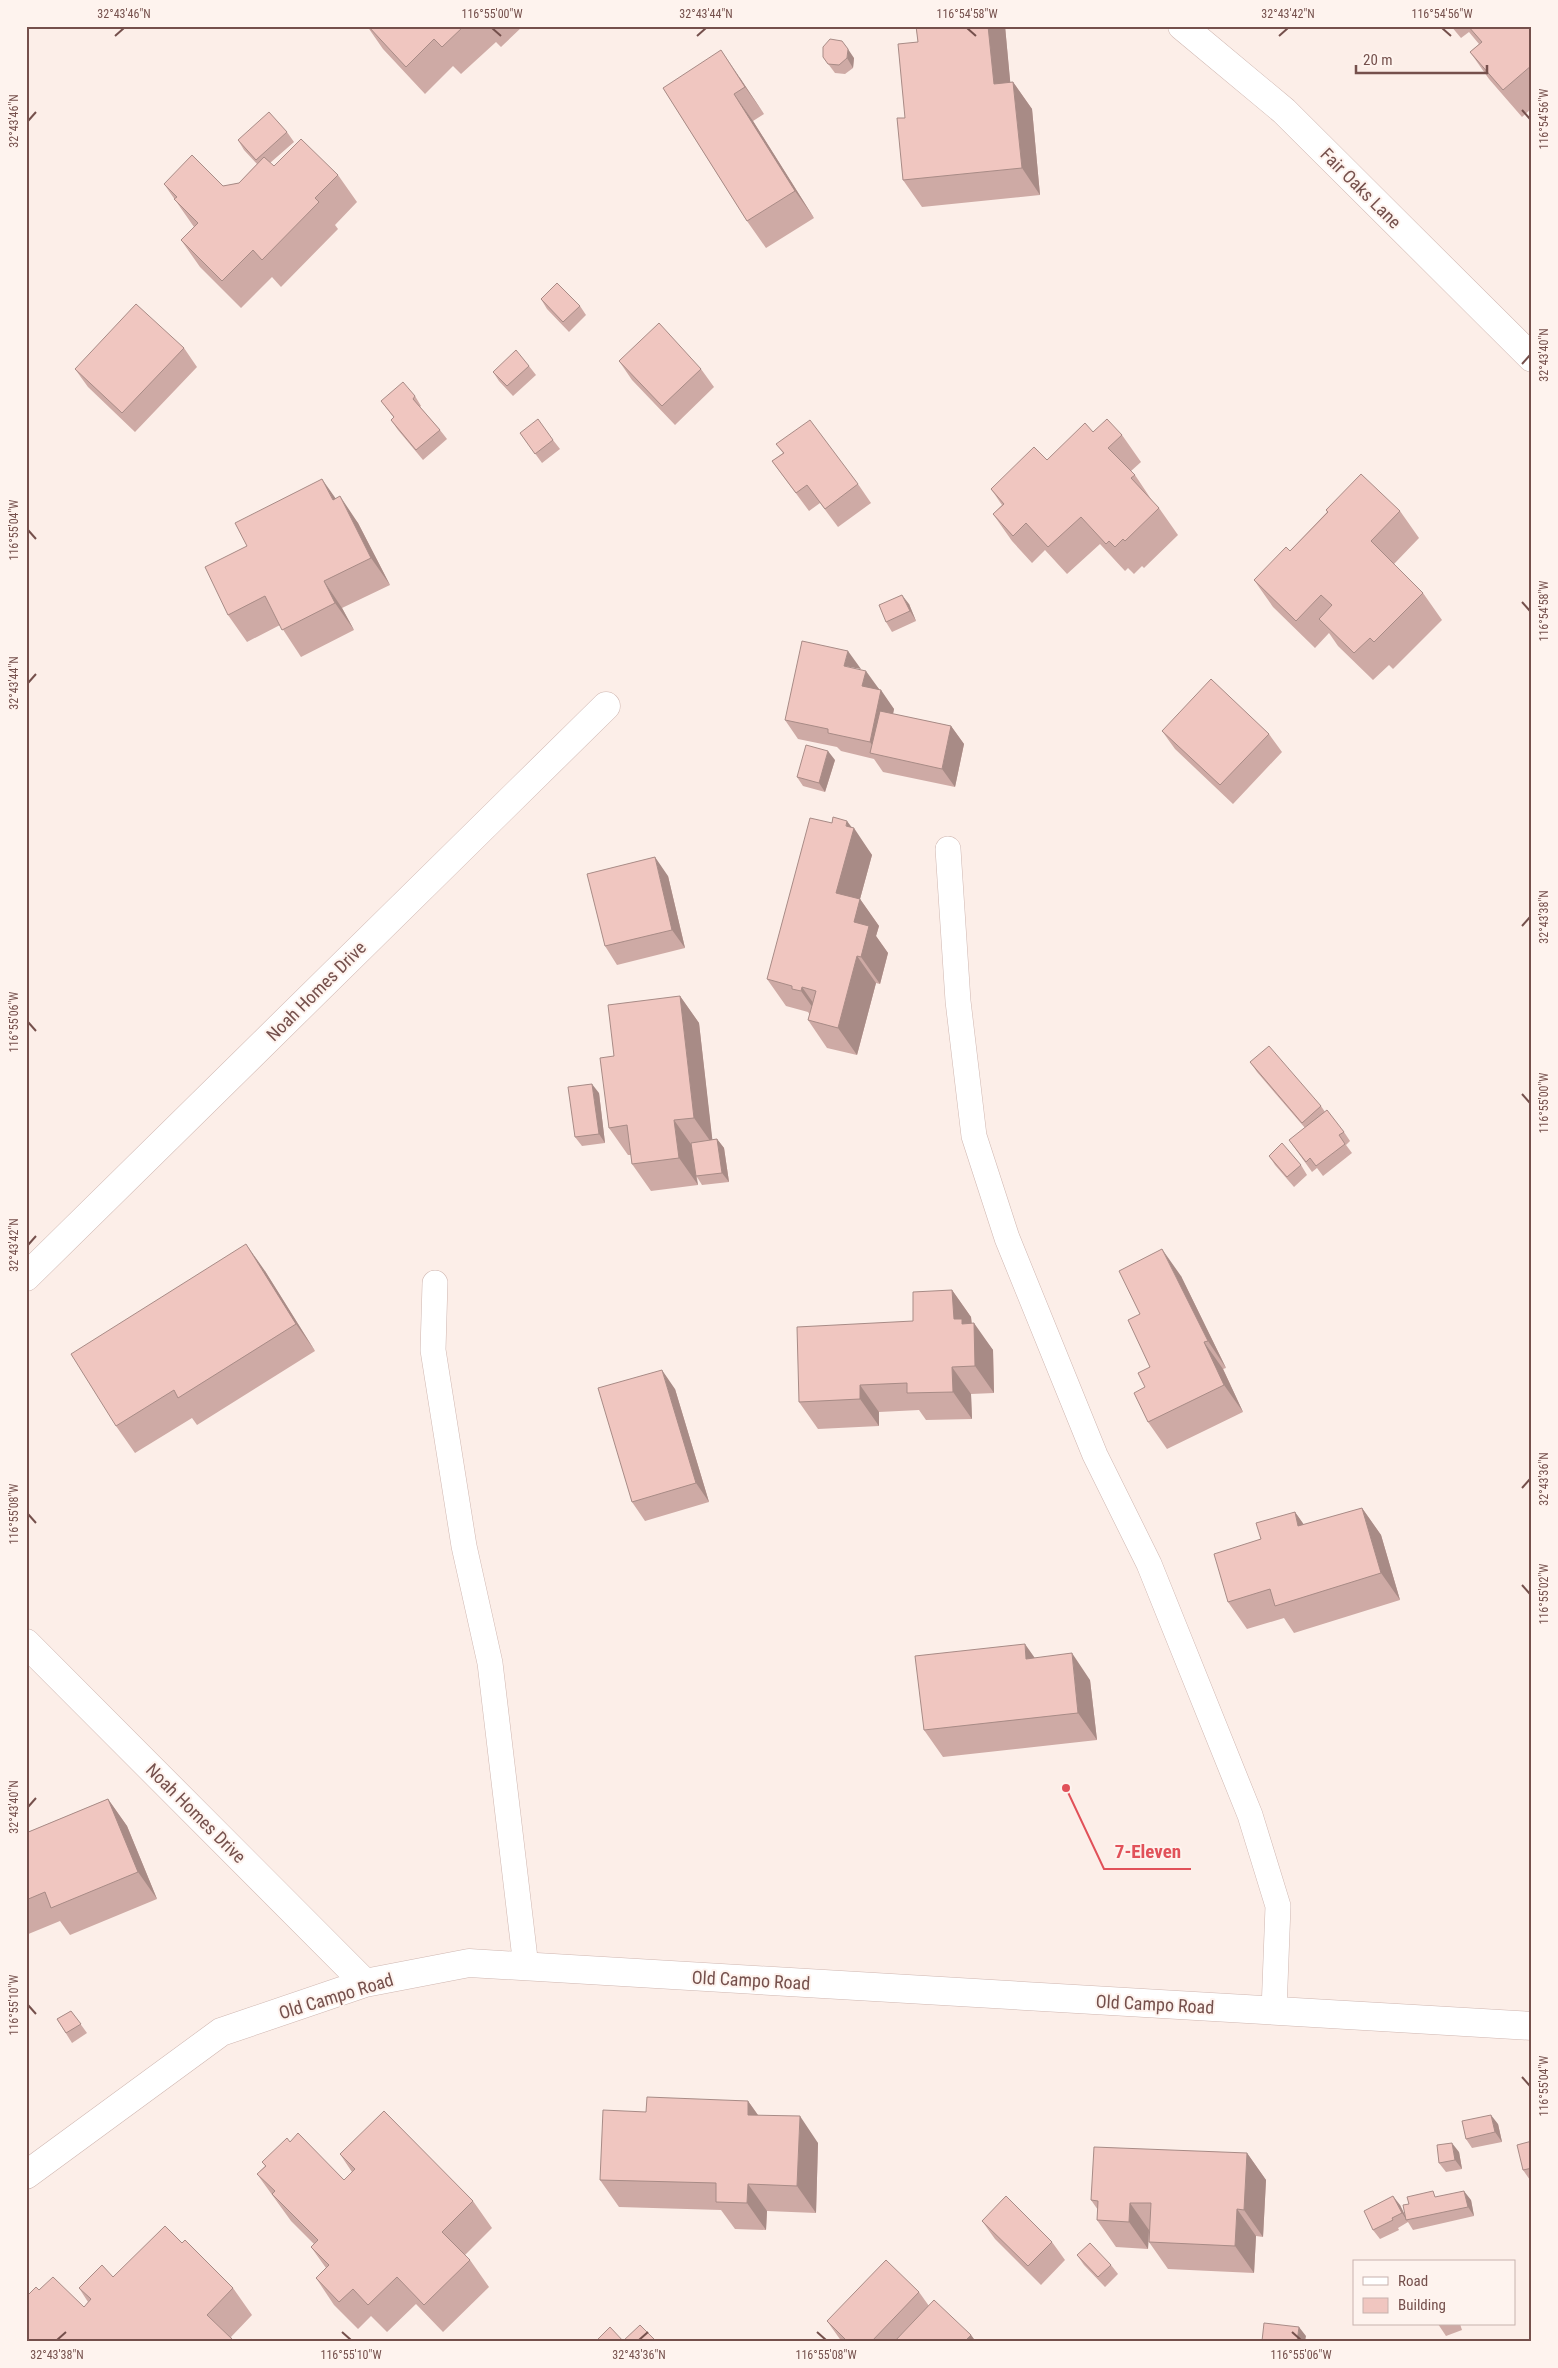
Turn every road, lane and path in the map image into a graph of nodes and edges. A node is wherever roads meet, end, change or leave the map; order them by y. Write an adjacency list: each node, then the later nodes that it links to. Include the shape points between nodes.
1 (1182, 26): 2 (street, Fair Oaks Lane, via 1284,112)
2 (1532, 358)
3 (606, 706): 5 (street, Noah Homes Drive)
4 (948, 849): 10 (lane, via 958,1001 974,1136 1008,1238 1095,1455 1149,1564 1250,1815 1278,1906)
5 (26, 1277)
6 (435, 1284): 8 (lane, via 433,1350 464,1546 490,1663)
7 (26, 1643): 9 (street, Noah Homes Drive)
8 (526, 1967): 9 (street, Old Campo Road, via 469,1963); 10 (street, Old Campo Road)
9 (365, 1983): 12 (street, Old Campo Road, via 221,2032)
10 (1274, 2011): 11 (street, Old Campo Road)
11 (1532, 2026)
12 (26, 2175)

